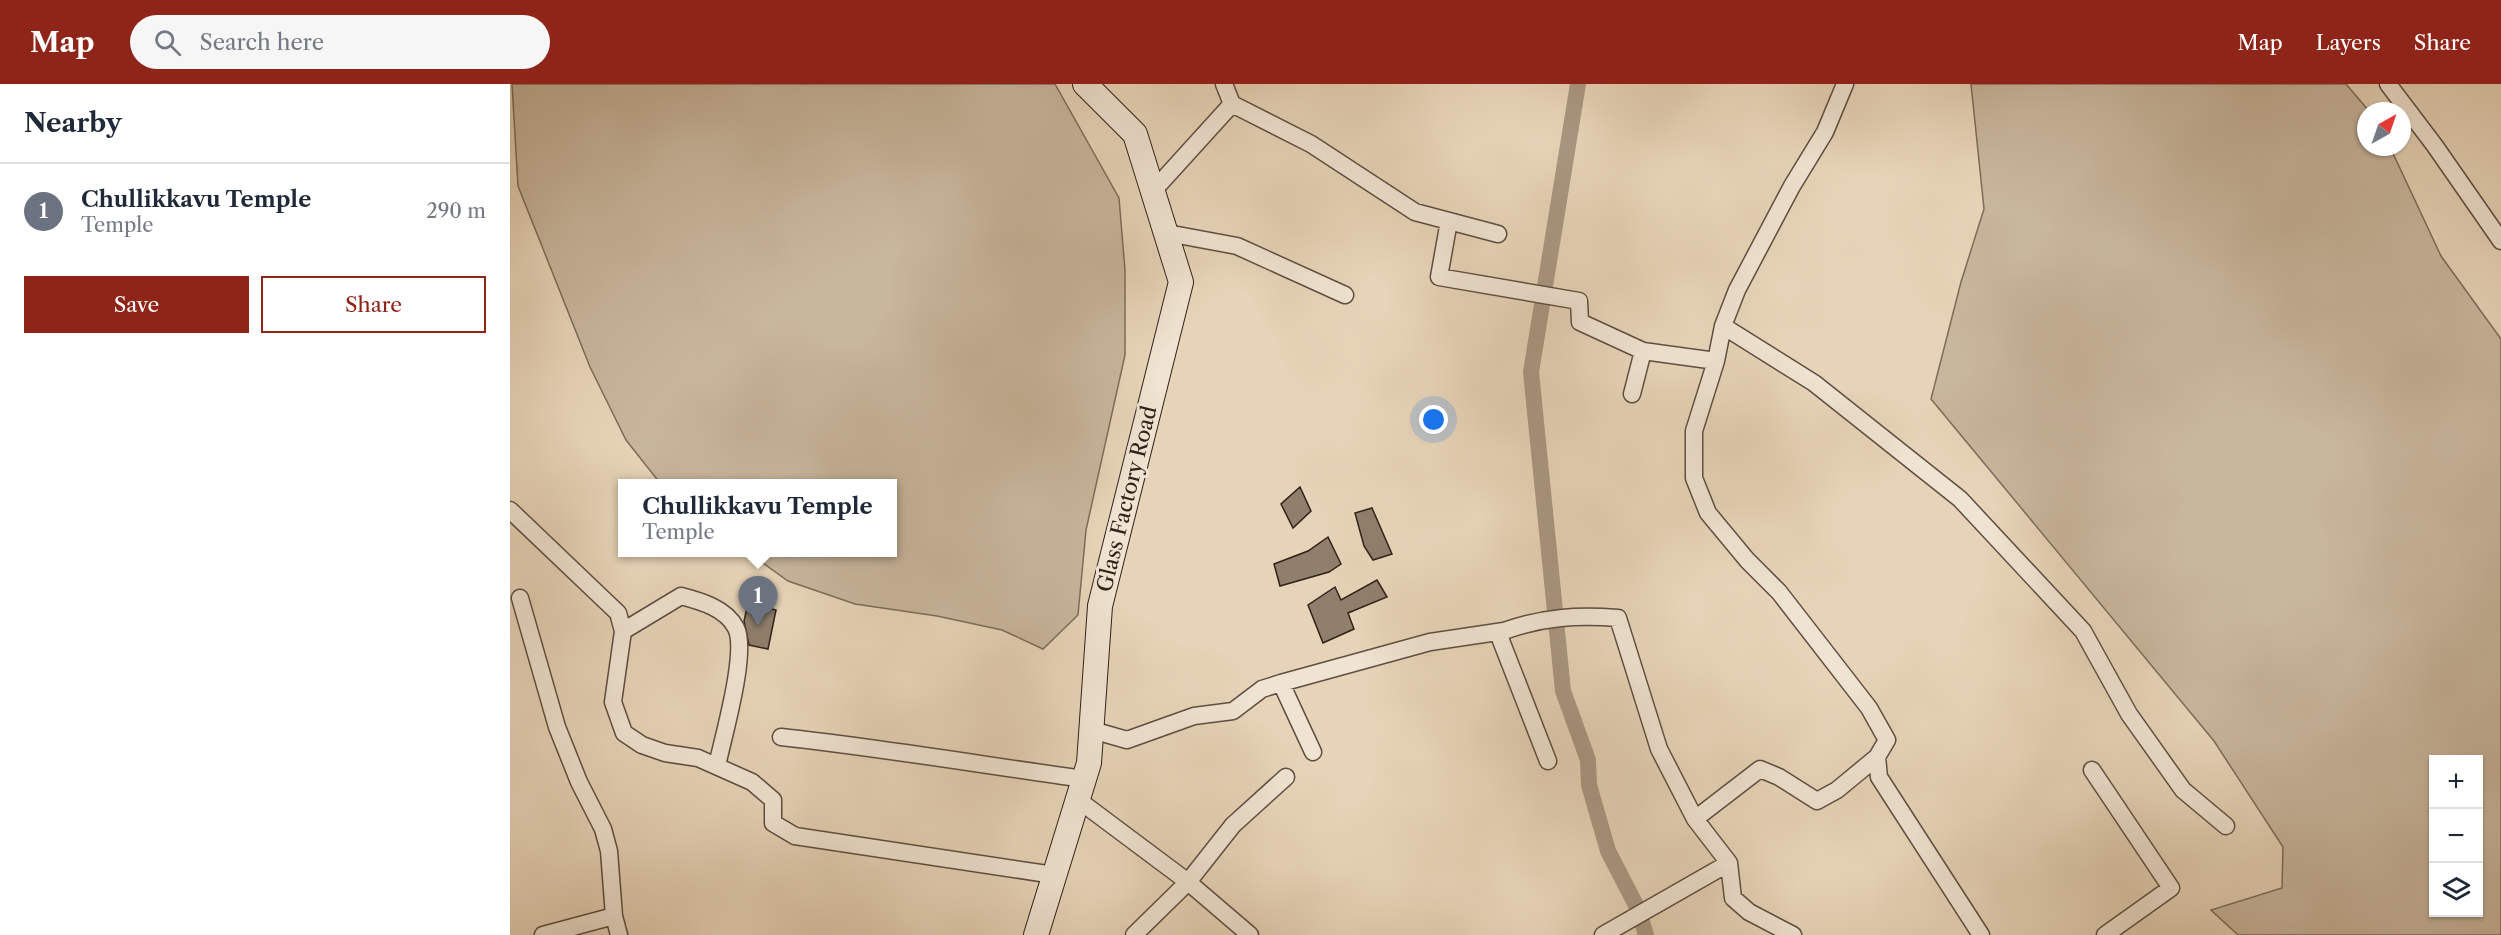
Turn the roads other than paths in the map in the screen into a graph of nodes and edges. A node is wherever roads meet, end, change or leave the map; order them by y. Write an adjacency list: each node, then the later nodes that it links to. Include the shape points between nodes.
1 (1086, 84): 6 (main road, Glass Factory Road, via 1135,134)
2 (1224, 84): 5 (street)
3 (1845, 84): 12 (street, via 1826,132 1792,186 1737,290)
4 (2388, 84): 10 (street)
5 (1232, 104): 6 (street); 7 (street, via 1311,144 1415,212)
6 (1153, 191): 8 (main road, Glass Factory Road)
7 (1449, 221): 9 (street); 13 (street, via 1439,276 1579,300 1580,322)
8 (1167, 233): 11 (street, via 1237,246); 21 (main road, Glass Factory Road, via 1181,282 1100,606)
9 (1498, 234)
10 (2501, 241)
11 (1345, 295)
12 (1723, 326): 14 (street); 31 (street, via 1814,383 1960,500 2084,631 2129,714 2183,790)
13 (1643, 351): 14 (street); 15 (street)
14 (1716, 361): 24 (street, via 1694,430 1694,478 1708,513 1779,592 1869,708 1887,740)
15 (1632, 394)
16 (510, 510): 18 (street, via 618,613)
17 (520, 598): 35 (street, via 557,727 603,829 609,851)
18 (623, 631): 26 (street, via 613,702 624,733 642,745); 26 (street, via 681,596 724,614 737,628 738,669)
19 (1504, 631): 20 (street, via 1430,642); 25 (street, via 1500,638); 30 (street, via 1534,620 1618,618 1659,749)
20 (1281, 683): 21 (street, via 1262,689 1233,711 1194,716 1127,740); 23 (street)
21 (1092, 730): 29 (main road, Glass Factory Road, via 1089,763)
22 (781, 737): 29 (street, via 881,748)
23 (1313, 752)
24 (1877, 757): 30 (street, via 1817,801 1760,769); 43 (street, via 1879,777)
25 (1548, 761)
26 (717, 766): 33 (street, via 752,782 773,800 773,822 795,836)
27 (2091, 770): 44 (street, via 2171,888)
28 (1286, 777): 34 (street, via 1233,825)
29 (1081, 789): 33 (main road, Glass Factory Road); 34 (street)
30 (1695, 819): 32 (street)
31 (2226, 826)
32 (1729, 863): 41 (street); 42 (street, via 1733,898 1749,912)
33 (1054, 876): 38 (main road, Glass Factory Road)
34 (1188, 882): 39 (street); 40 (street)
35 (614, 916): 36 (street); 37 (street)
36 (543, 935)
37 (619, 935)
38 (1036, 935)
39 (1134, 935)
40 (1250, 935)
41 (1604, 935)
42 (1793, 935)
43 (1981, 935)
44 (2105, 935)

